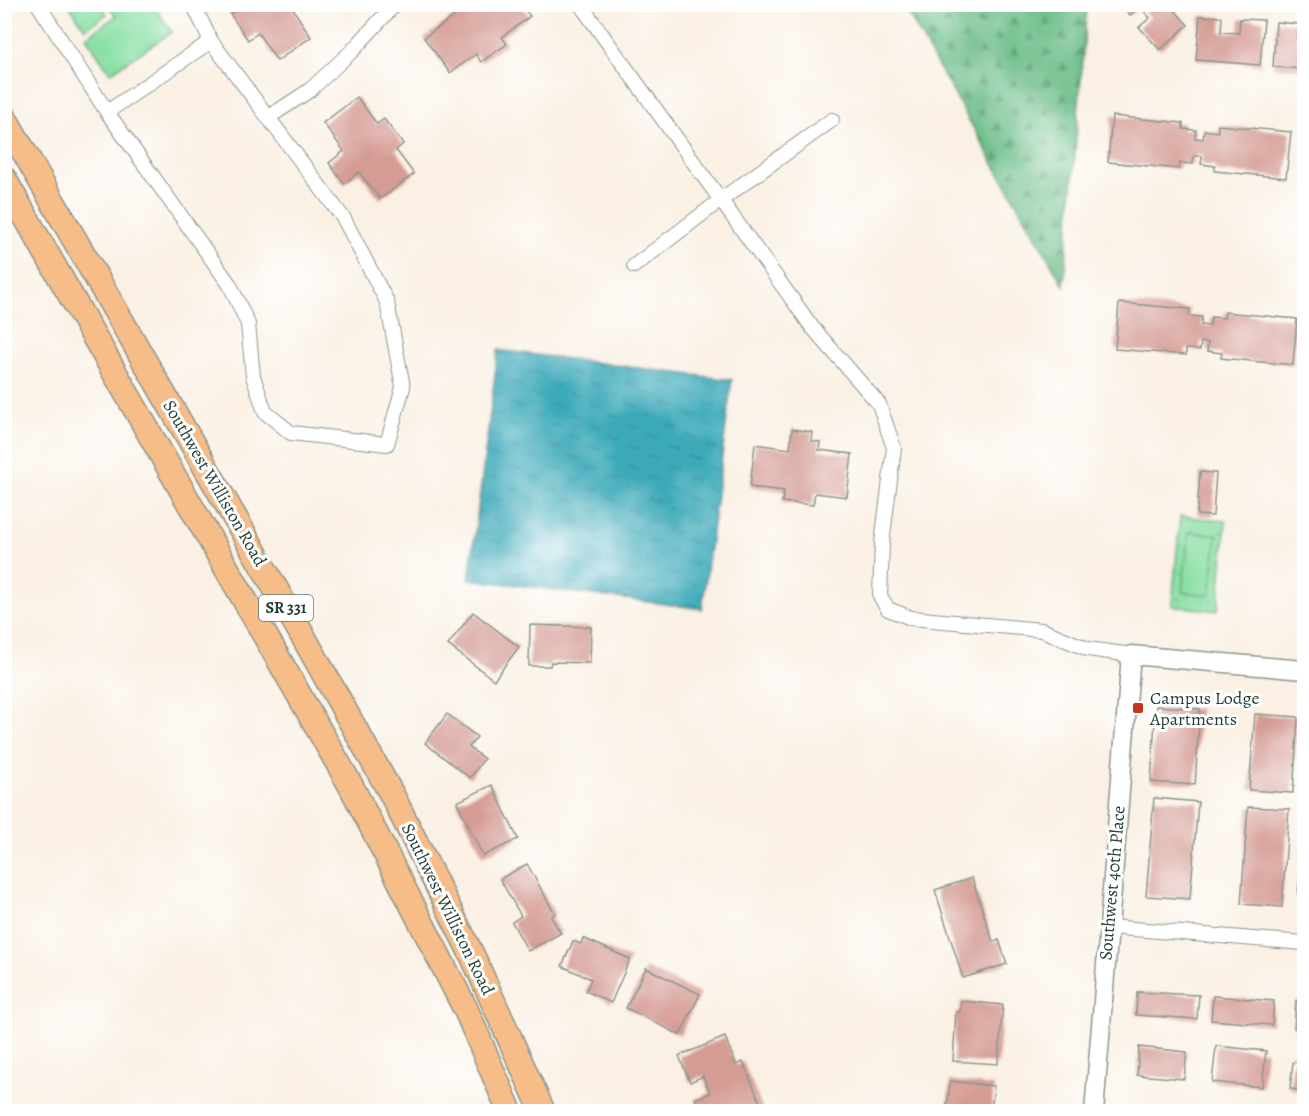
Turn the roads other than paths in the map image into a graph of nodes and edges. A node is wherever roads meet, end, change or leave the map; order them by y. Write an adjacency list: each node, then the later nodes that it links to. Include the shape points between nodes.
1 (38, 4): 6 (street)
2 (193, 4): 5 (street)
3 (395, 4): 8 (street, via 310,90)
4 (580, 4): 11 (street)
5 (211, 40): 6 (street); 8 (street)
6 (107, 112): 8 (street, via 230,285 248,324 253,376 265,412 291,433 387,444 403,387 387,302 344,219)
7 (4, 117): 18 (highway, Southwest Williston Road / SR 331, via 392,795 473,957)
8 (269, 117)
9 (832, 120): 11 (street)
10 (4, 179): 17 (highway, Southwest Williston Road / SR 331, via 351,786 466,1010)
11 (722, 199): 12 (street); 13 (street, via 812,327 879,404 894,448 880,586 880,596 888,609 912,618 1042,630 1088,649)
12 (634, 266)
13 (1131, 656): 14 (street); 15 (street, Southwest 40th Place)
14 (1305, 670)
15 (1109, 927): 16 (street); 19 (street, Southwest 40th Place)
16 (1305, 943)
17 (510, 1112)
18 (543, 1112)
19 (1094, 1112)

